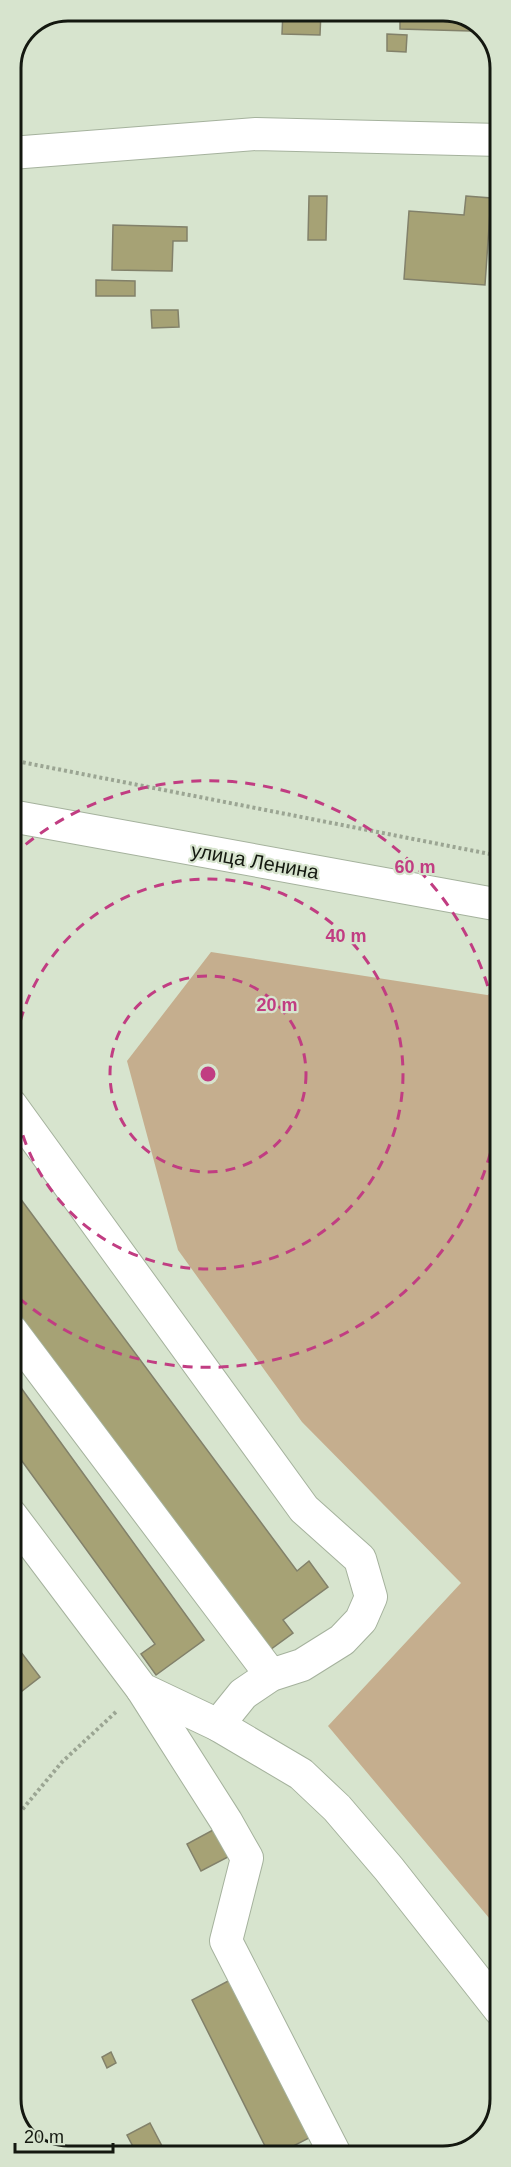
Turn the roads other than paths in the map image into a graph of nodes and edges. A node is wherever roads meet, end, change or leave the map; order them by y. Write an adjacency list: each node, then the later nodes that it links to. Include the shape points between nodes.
1 (490, 141): 2 (street, via 256,134)
2 (21, 152)
3 (21, 818): 4 (street, улица Ленина)
4 (490, 903)
5 (21, 1119): 8 (street, via 304,1509 360,1559 371,1597 362,1620 342,1640 302,1665)
6 (21, 1343): 8 (street)
7 (21, 1528): 9 (street)
8 (271, 1675): 10 (street, via 243,1694)
9 (142, 1689): 10 (street); 12 (street, via 247,1858 226,1941)
10 (218, 1725): 11 (street, via 302,1774 337,1808)
11 (490, 1997)
12 (331, 2146)

